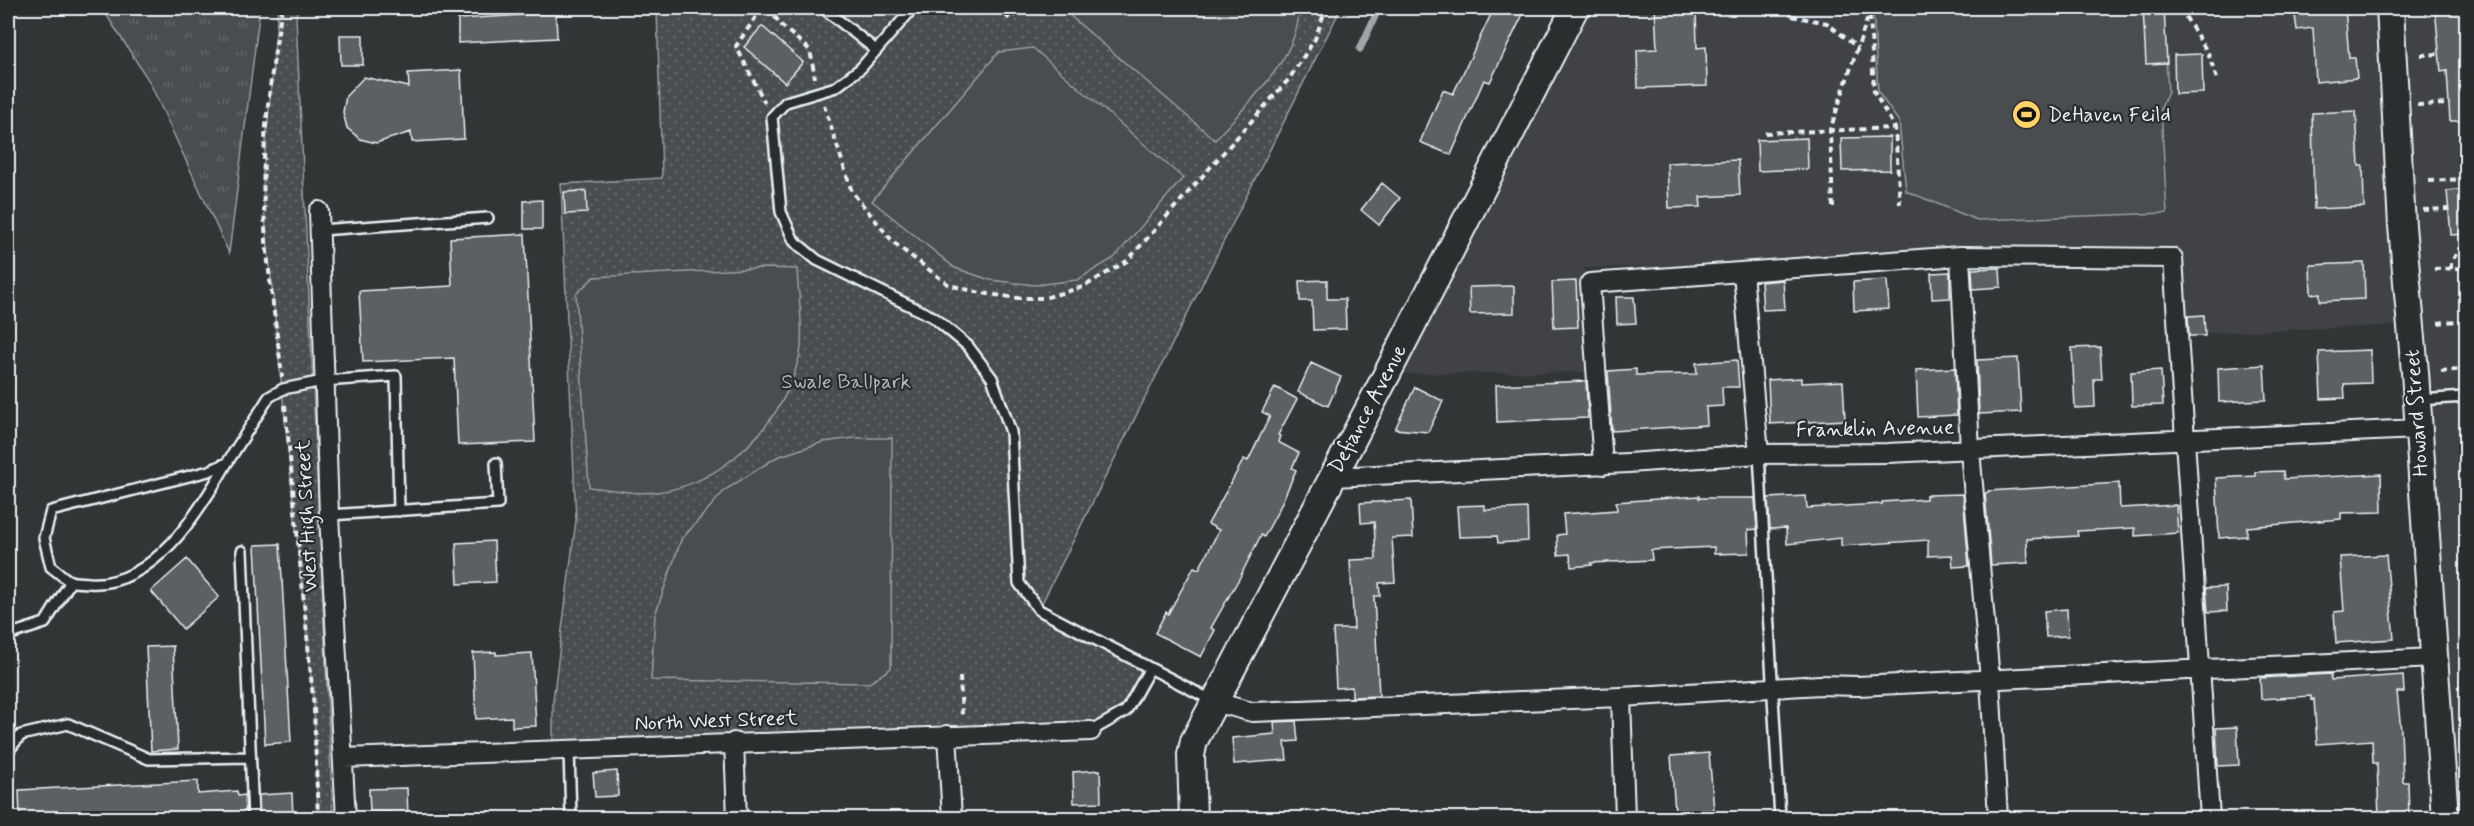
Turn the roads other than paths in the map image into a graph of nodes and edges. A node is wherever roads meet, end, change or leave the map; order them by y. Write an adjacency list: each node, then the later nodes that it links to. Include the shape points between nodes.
1 (832, 8): 5 (lane, via 828,12)
2 (913, 8): 5 (lane)
3 (1575, 8): 21 (street, Defiance Avenue)
4 (2390, 8): 13 (street, Howard Street)
5 (876, 50): 28 (lane, via 861,68 836,87 786,102 772,117 781,212 794,241 817,260 933,317 968,346 992,378 1011,432 1019,584 1039,610)
6 (319, 212): 8 (street, West High Street)
7 (488, 218): 8 (lane)
8 (320, 230): 11 (street, West High Street)
9 (1960, 256): 10 (street); 15 (street, via 2173,258); 16 (street)
10 (1743, 272): 17 (street); 20 (street, via 1590,283)
11 (323, 381): 18 (lane, via 269,397); 22 (lane, via 396,376); 23 (street, West High Street)
12 (2466, 397): 13 (lane)
13 (2417, 400): 14 (street, Howard Street)
14 (2419, 429): 15 (street, Franklin Avenue); 27 (street, Howard Street)
15 (2185, 440): 16 (street, Franklin Avenue); 29 (street)
16 (1970, 450): 17 (street, Franklin Avenue); 30 (street)
17 (1759, 453): 20 (street, Franklin Avenue); 31 (lane)
18 (227, 463): 25 (lane, via 169,547 133,575 105,584); 25 (lane, via 51,511 44,538 51,567)
19 (496, 463): 22 (lane, via 498,504)
20 (1603, 465): 21 (street, Franklin Avenue)
21 (1333, 477): 33 (street, Defiance Avenue)
22 (399, 511): 23 (lane)
23 (329, 515): 40 (street, West High Street)
24 (242, 551): 39 (lane)
25 (71, 581): 26 (lane, via 45,623)
26 (8, 635)
27 (2434, 658): 29 (street); 51 (street, Howard Street)
28 (1150, 668): 33 (lane); 34 (lane, via 1126,711)
29 (2199, 669): 30 (street); 50 (street)
30 (1990, 680): 31 (street); 49 (street)
31 (1772, 688): 32 (street); 48 (lane)
32 (1620, 697): 33 (street, via 1252,712); 47 (street)
33 (1215, 702): 46 (street, Defiance Avenue, via 1194,741 1191,755)
34 (1091, 731): 35 (street, North West Street)
35 (955, 735): 36 (street, North West Street); 45 (street)
36 (734, 742): 37 (street, North West Street); 44 (street)
37 (569, 749): 40 (street, North West Street); 43 (lane)
38 (8, 750): 39 (lane, via 21,735 68,724 149,759)
39 (249, 757): 41 (lane)
40 (344, 758): 42 (street, West High Street)
41 (253, 819)
42 (346, 819)
43 (571, 819)
44 (737, 819)
45 (952, 819)
46 (1193, 819)
47 (1625, 819)
48 (1780, 819)
49 (1998, 819)
50 (2210, 819)
51 (2445, 819)

